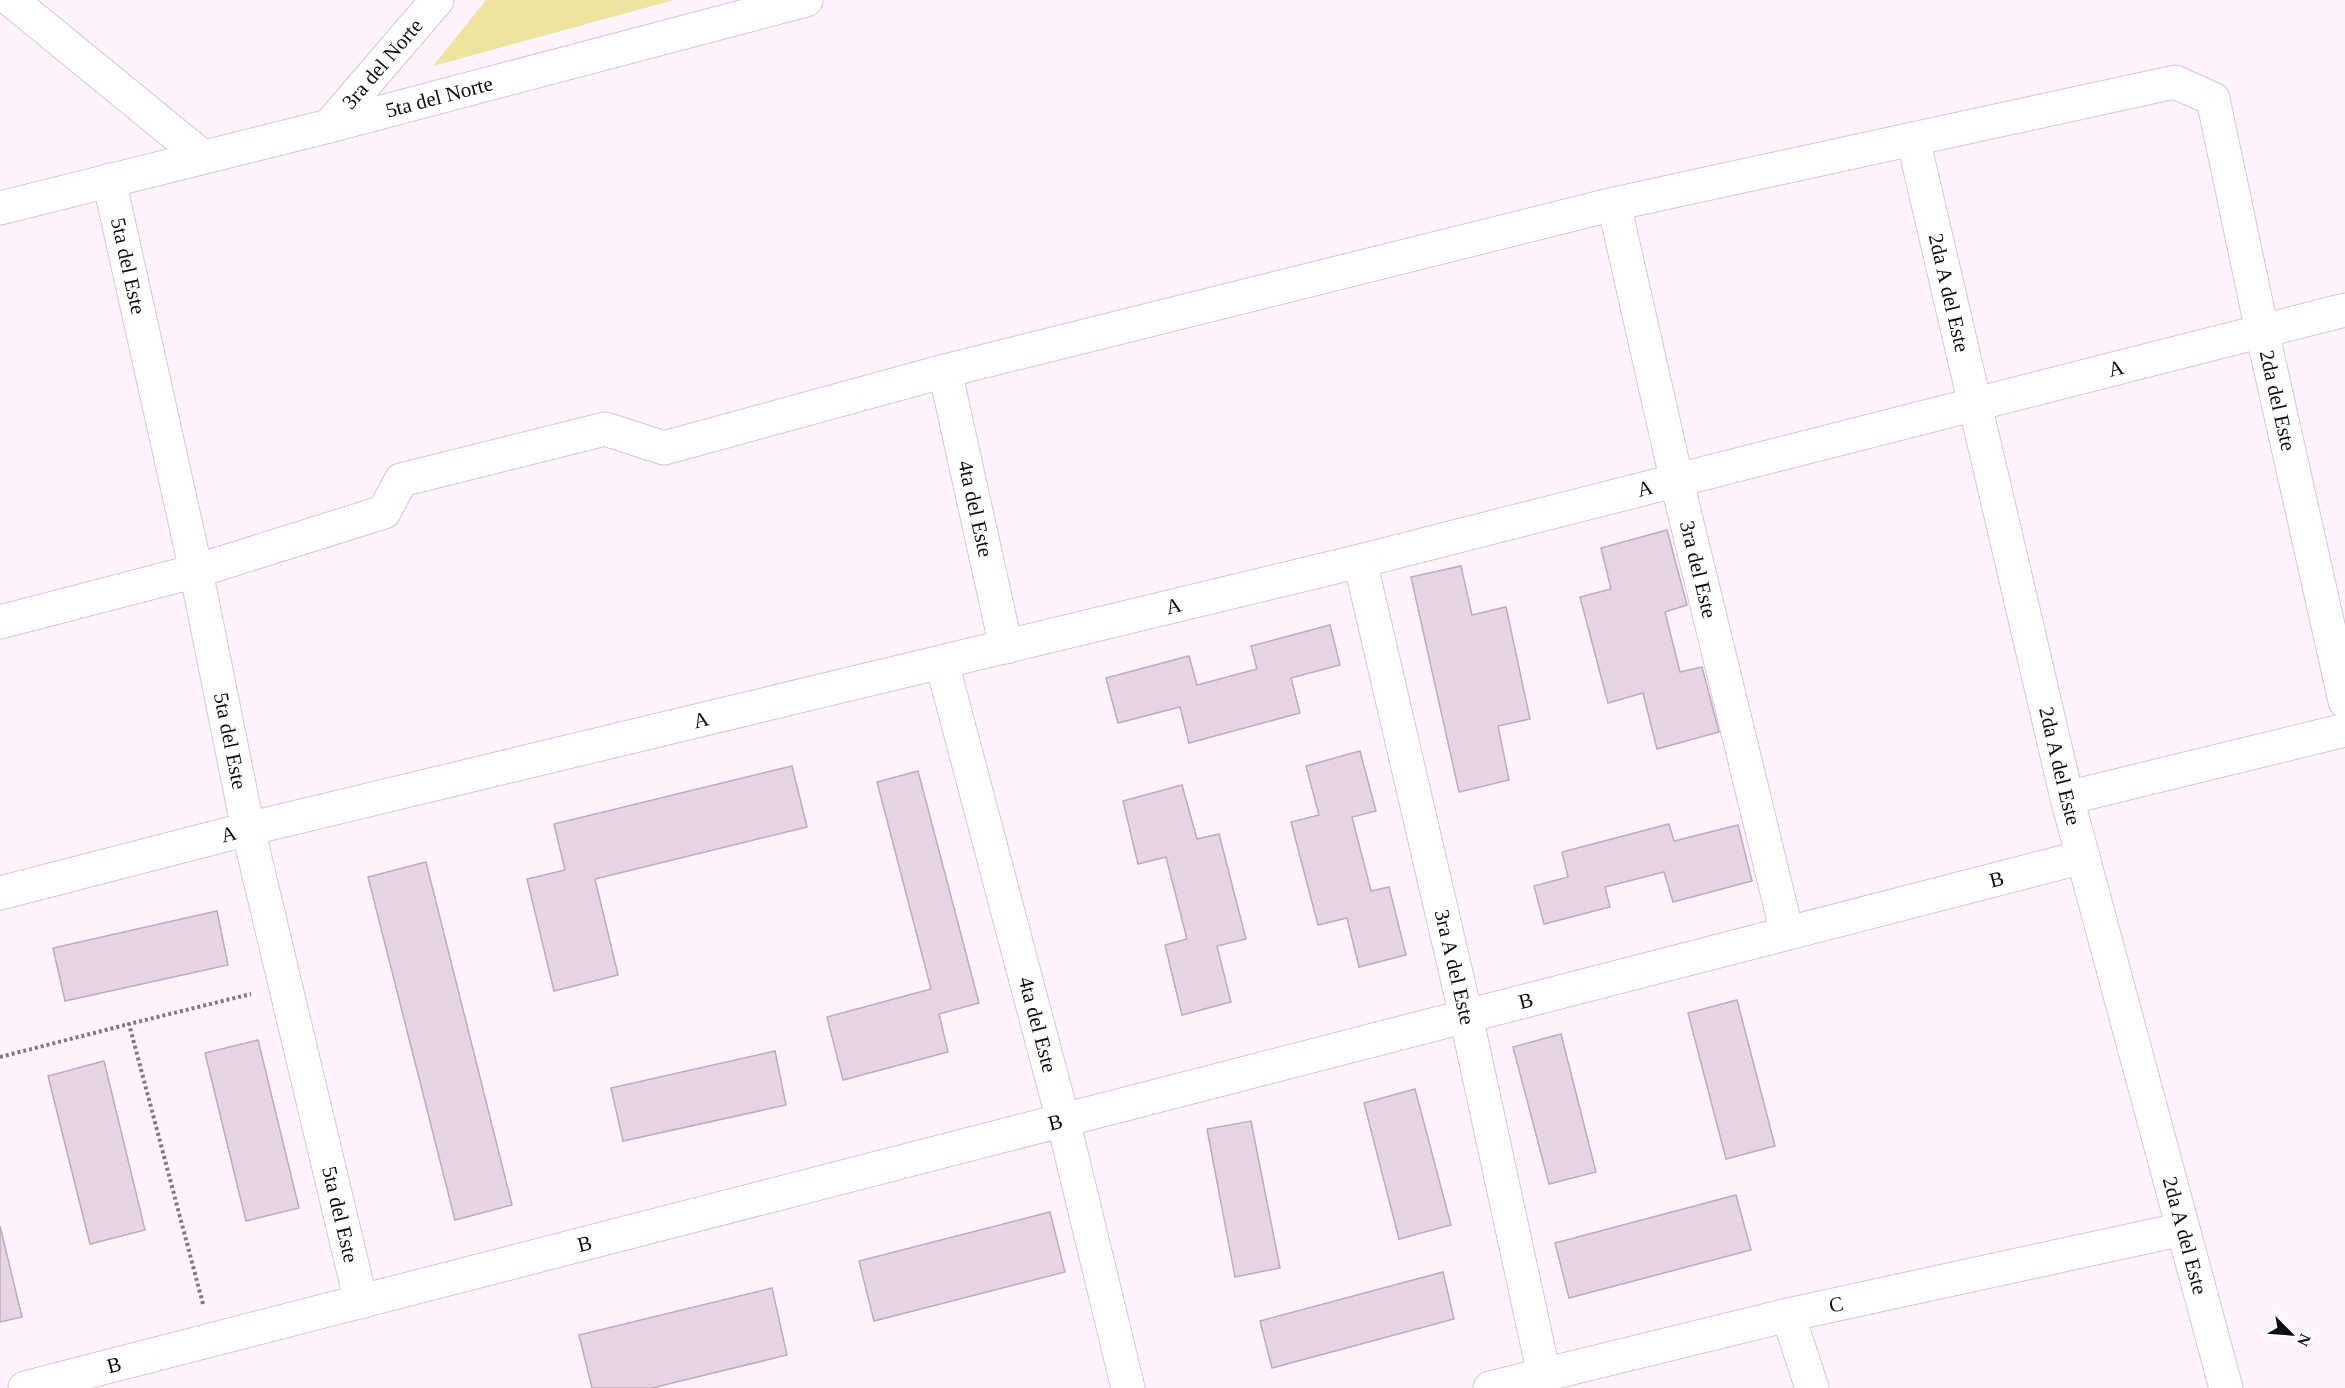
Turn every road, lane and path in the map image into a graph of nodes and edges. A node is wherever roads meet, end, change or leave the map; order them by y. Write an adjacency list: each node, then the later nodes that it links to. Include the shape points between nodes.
1 (11, 0): 6 (street)
2 (437, 0): 4 (street, 3ra del Norte)
3 (806, 0): 4 (street, 5ta del Norte)
4 (329, 126): 6 (street, 5ta del Norte)
5 (1912, 139): 8 (street); 11 (street, 2da del Este, via 2175,82 2213,99); 13 (street, 2da A del Este)
6 (202, 158): 7 (street, 5ta del Norte)
7 (110, 180): 9 (street, 5ta del Norte); 16 (street, 5ta del Este)
8 (1614, 204): 12 (street); 14 (street, 3ra del Este)
9 (0, 208)
10 (2345, 310): 11 (street, A)
11 (2262, 331): 13 (street, A); 20 (street, 2da del Este)
12 (945, 371): 16 (street, via 664,448 605,429 401,480 384,513); 18 (street, 4ta del Este)
13 (1973, 404): 14 (street, A); 22 (street, 2da A del Este)
14 (1677, 482): 15 (street, A); 26 (street, 3ra del Este)
15 (1360, 561): 18 (street, A); 28 (street, 3ra A del Este)
16 (196, 570): 17 (street); 23 (street, 5ta del Este)
17 (0, 622)
18 (1006, 647): 19 (street, A)
19 (942, 663): 23 (street, A); 31 (street, 4ta del Este)
20 (2345, 701)
21 (2345, 730): 22 (street)
22 (2067, 798): 24 (street, 2da A del Este)
23 (249, 829): 25 (street, A); 27 (street, 5ta del Este)
24 (2083, 857): 26 (street, B); 32 (street, 2da A del Este)
25 (0, 893)
26 (1787, 933): 28 (street, B)
27 (286, 986): 29 (path); 33 (street, 5ta del Este)
28 (1466, 1016): 31 (street, B); 36 (street, 3ra A del Este)
29 (129, 1024): 30 (path); 35 (path)
30 (0, 1057)
31 (1063, 1120): 33 (street, B); 38 (street, 4ta del Este)
32 (2183, 1228): 34 (street, C); 41 (street, 2da A del Este)
33 (361, 1302): 35 (street, B)
34 (1788, 1315): 36 (street, C); 40 (street)
35 (212, 1340): 37 (street, B)
36 (1544, 1375): 39 (street, C)
37 (25, 1388)
38 (1128, 1388)
39 (1490, 1388)
40 (1812, 1388)
41 (2226, 1388)

